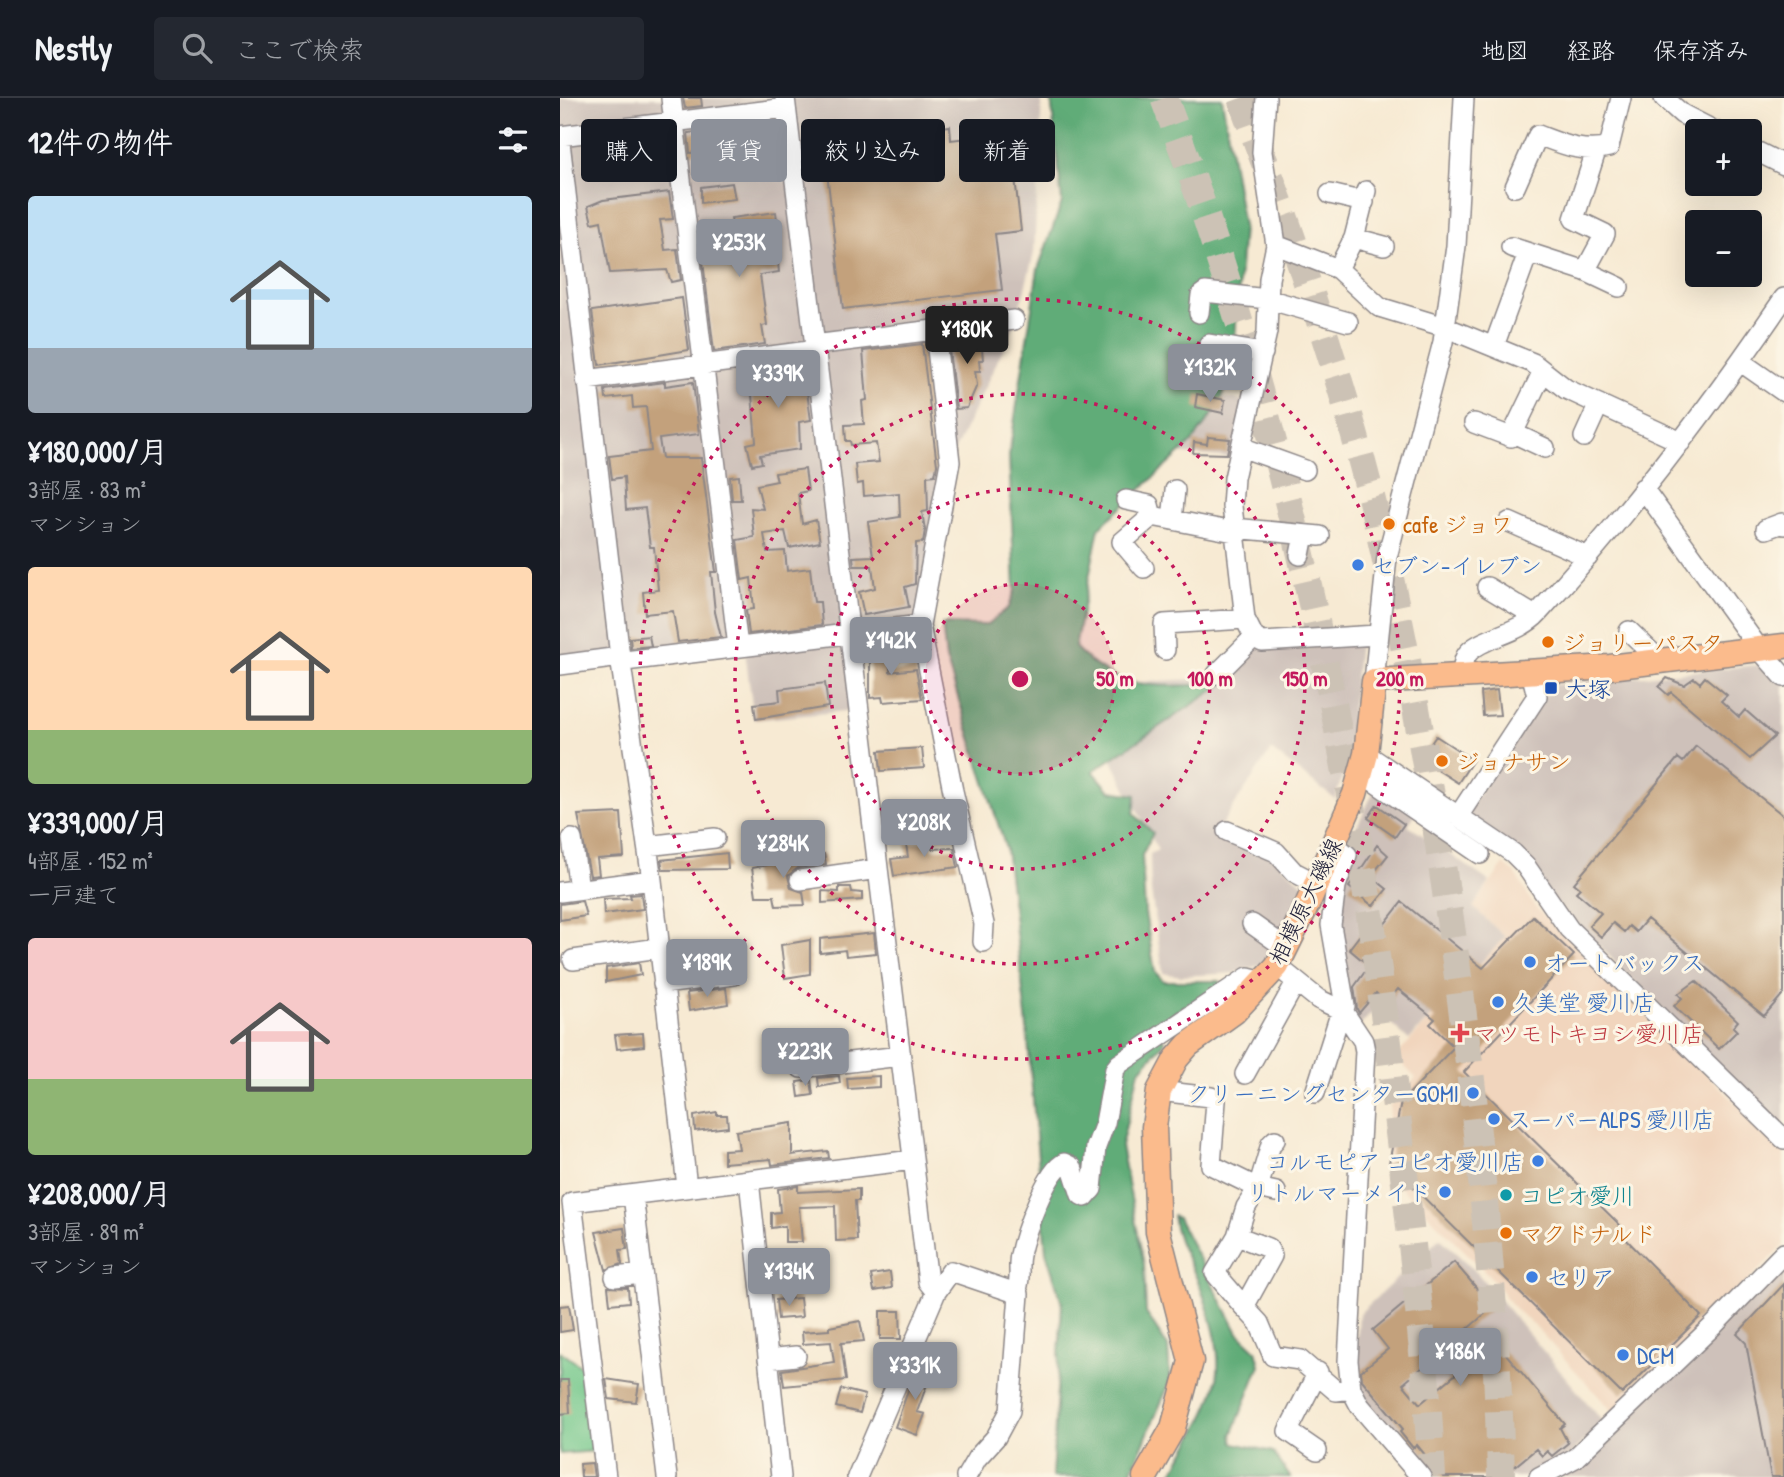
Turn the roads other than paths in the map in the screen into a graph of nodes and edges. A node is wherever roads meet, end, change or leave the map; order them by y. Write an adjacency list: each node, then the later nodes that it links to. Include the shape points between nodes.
1 (671, 98): 7 (street)
2 (1464, 98): 31 (street, via 1457,234)
3 (1621, 98): 14 (street, via 1619,123 1609,147)
4 (1664, 98): 8 (street)
5 (785, 103): 9 (street); 34 (street)
6 (1267, 109): 20 (street, via 1258,155)
7 (674, 119)
8 (1692, 119)
9 (677, 122)
10 (581, 133): 11 (street)
11 (560, 136)
12 (677, 139): 38 (street)
13 (560, 142): 28 (street)
14 (1596, 150): 17 (street, via 1575,149 1537,137); 23 (street, via 1574,219 1605,234)
15 (1762, 154): 16 (street)
16 (1784, 165)
17 (1515, 187)
18 (1330, 194): 19 (street, via 1365,197)
19 (1354, 238): 21 (street); 22 (street)
20 (1276, 245): 22 (street); 26 (street)
21 (1384, 246)
22 (1338, 269): 31 (street, via 1379,307)
23 (1585, 271): 24 (street); 35 (street, via 1519,250)
24 (1619, 288)
25 (1784, 298): 37 (street)
26 (1268, 299): 27 (street, via 1205,292); 30 (street); 36 (street)
27 (1199, 313)
28 (569, 315): 40 (street)
29 (1014, 320): 32 (street)
30 (1348, 322)
31 (1445, 327): 35 (street); 66 (street, via 1388,557)
32 (935, 331): 34 (street); 63 (street, via 950,462)
33 (1209, 344): 36 (street)
34 (814, 345): 38 (street, via 809,352); 65 (street)
35 (1494, 346): 39 (street)
36 (1263, 353): 47 (street)
37 (1741, 362): 41 (street); 46 (street)
38 (704, 365): 40 (street); 68 (street)
39 (1543, 371): 42 (street, via 1566,389); 45 (street)
40 (586, 380): 71 (street)
41 (1784, 392)
42 (1599, 404): 44 (street); 46 (street)
43 (1474, 424): 45 (street)
44 (1584, 437)
45 (1509, 441): 48 (street)
46 (1681, 442): 50 (street)
47 (1241, 447): 49 (street); 56 (street, via 1234,478)
48 (1545, 448)
49 (1305, 470)
50 (1643, 488): 58 (street); 69 (street)
51 (1175, 490): 54 (street)
52 (1126, 500): 53 (street, via 1149,505)
53 (1152, 516): 54 (street); 59 (street, via 1119,539)
54 (1172, 520): 56 (street)
55 (1509, 522): 58 (street)
56 (1234, 530): 57 (street, via 1312,535); 62 (street)
57 (1300, 555)
58 (1588, 557): 61 (street)
59 (1143, 568)
60 (1487, 587): 61 (street)
61 (1535, 616): 77 (street, via 1514,631 1470,650)
62 (1245, 619): 67 (street); 70 (street, via 1163,619)
63 (920, 625): 65 (street); 93 (street, via 984,924)
64 (1629, 631): 72 (street, via 1650,651)
65 (848, 634): 68 (street); 87 (street)
66 (1377, 635): 67 (street, via 1276,642); 78 (street)
67 (1254, 637): 75 (street)
68 (738, 647): 71 (street, via 625,661)
69 (1772, 648): 72 (main road); 76 (street)
70 (1165, 650)
71 (620, 657): 73 (street); 85 (street)
72 (1651, 662): 74 (main road)
73 (560, 665)
74 (1531, 673): 77 (main road); 80 (street, via 1537,696)
75 (1217, 674)
76 (1784, 677)
77 (1463, 678): 78 (main road)
78 (1374, 681): 79 (main road, 相模原大磯線)
79 (1363, 763): 80 (street); 84 (main road, 相模原大磯線); 86 (street)
80 (1459, 815): 106 (street, via 1525,865 1569,929)
81 (1227, 831): 90 (street, via 1276,852 1294,872)
82 (715, 838): 85 (street)
83 (572, 839): 91 (street)
84 (1334, 844): 90 (main road, 相模原大磯線); 100 (street, via 1347,855 1336,886 1331,925 1345,1006)
85 (647, 846): 88 (street)
86 (1480, 854)
87 (878, 869): 89 (street); 101 (street)
88 (652, 880): 91 (street); 94 (street)
89 (808, 882)
90 (1317, 884): 96 (main road, 相模原大磯線)
91 (570, 890)
92 (1252, 924): 96 (street)
93 (983, 942)
94 (659, 948): 95 (street); 99 (street)
95 (584, 961)
96 (1276, 965): 98 (street); 104 (main road, 相模原大磯線, via 1234,1013 1188,1045); 119 (street, via 1248,977 1115,1069 1096,1147 1092,1189 1085,1197 1072,1167 1064,1163 1055,1169 1020,1256)
97 (734, 975): 99 (street)
98 (1296, 982): 100 (street); 103 (street, via 1260,1057)
99 (663, 984): 110 (street)
100 (1342, 1011): 105 (street); 124 (street, via 1365,1051)
101 (900, 1056): 102 (street, via 847,1067); 108 (street)
102 (801, 1068)
103 (1245, 1074)
104 (1159, 1091): 111 (street, via 1212,1097 1216,1101 1208,1141 1212,1165); 131 (main road, 相模原大磯線, via 1154,1127 1158,1233 1191,1361 1173,1427)
105 (1315, 1093)
106 (1784, 1139)
107 (1275, 1140): 111 (street)
108 (913, 1160): 109 (street); 118 (street, via 928,1282)
109 (749, 1180): 110 (street); 122 (street, via 756,1294)
110 (687, 1188): 112 (street)
111 (1267, 1190): 114 (street, via 1246,1207)
112 (633, 1195): 113 (street); 116 (street)
113 (566, 1203): 126 (street)
114 (1237, 1236): 120 (street, via 1214,1273); 120 (street, via 1268,1248 1272,1256)
115 (1784, 1253): 133 (street, via 1574,1458)
116 (642, 1274): 117 (street); 127 (street)
117 (615, 1277)
118 (936, 1292): 119 (street, via 951,1271); 129 (street, via 891,1382)
119 (1016, 1292): 130 (street, via 1010,1411)
120 (1244, 1307): 123 (street, via 1259,1323 1273,1356 1300,1360)
121 (796, 1356): 122 (street)
122 (768, 1359): 128 (street)
123 (1318, 1372): 124 (street, via 1336,1391); 125 (street, via 1283,1428)
124 (1351, 1389): 132 (street, via 1366,1414)
125 (1317, 1451)
126 (606, 1477)
127 (667, 1477)
128 (781, 1477)
129 (857, 1477)
130 (966, 1477)
131 (1146, 1477)
132 (1421, 1477)
133 (1539, 1477)

